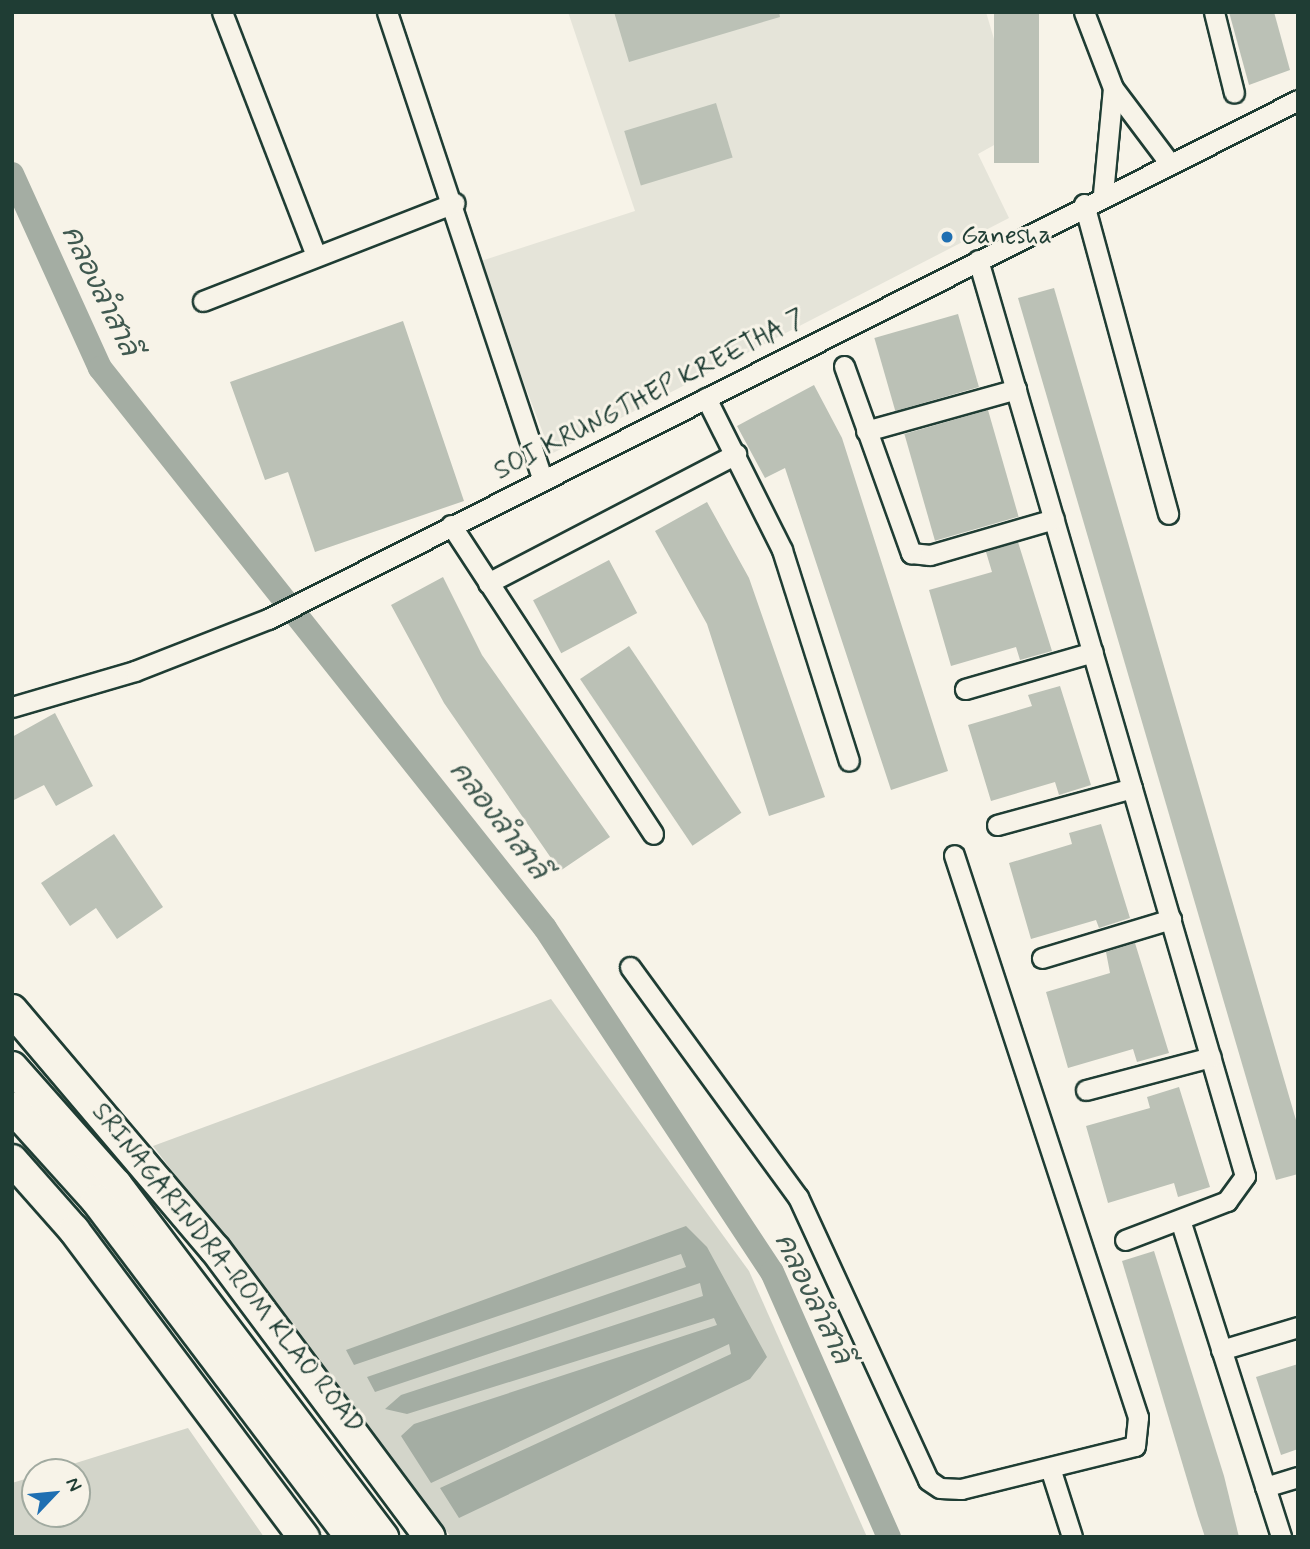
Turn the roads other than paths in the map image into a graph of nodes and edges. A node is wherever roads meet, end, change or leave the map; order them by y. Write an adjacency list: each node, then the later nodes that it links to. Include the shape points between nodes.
1 (222, 12): 12 (street)
2 (387, 12): 10 (street)
3 (1084, 12): 5 (street)
4 (1214, 12): 6 (street)
5 (1113, 88): 8 (street); 9 (street)
6 (1234, 93)
7 (1298, 100): 8 (street, SOI KRUNGTHEP KREETHA 7)
8 (1168, 161): 9 (street, SOI KRUNGTHEP KREETHA 7)
9 (1103, 194): 11 (street, SOI KRUNGTHEP KREETHA 7)
10 (455, 203): 12 (street); 20 (street)
11 (1084, 204): 13 (street, SOI KRUNGTHEP KREETHA 7); 21 (street)
12 (316, 256): 14 (street)
13 (978, 260): 16 (street); 17 (street, SOI KRUNGTHEP KREETHA 7)
14 (203, 301)
15 (844, 366): 18 (street)
16 (1016, 389): 18 (street); 22 (street)
17 (706, 398): 19 (street); 20 (street, SOI KRUNGTHEP KREETHA 7)
18 (866, 431): 22 (street, via 911,553 930,555)
19 (736, 454): 24 (street); 28 (street, via 782,550)
20 (542, 480): 23 (street, SOI KRUNGTHEP KREETHA 7)
21 (1168, 514)
22 (1054, 519): 25 (street)
23 (452, 525): 24 (street); 27 (street, SOI KRUNGTHEP KREETHA 7, via 268,619 135,671)
24 (488, 583): 31 (street)
25 (1093, 652): 26 (street); 29 (street)
26 (965, 689)
27 (12, 707)
28 (849, 761)
29 (1132, 788): 30 (street); 33 (street)
30 (997, 825)
31 (653, 834)
32 (954, 855): 46 (street, via 1139,1417 1135,1446)
33 (1171, 919): 34 (street); 37 (street)
34 (1042, 958)
35 (630, 967): 46 (street, via 799,1197 928,1480 940,1488 961,1489)
36 (12, 1010): 52 (main road, SRINAGARINDRA-ROM KLAO ROAD, via 215,1249)
37 (1211, 1057): 39 (street); 42 (street, via 1245,1175 1227,1201)
38 (12, 1067): 51 (main road, SRINAGARINDRA-ROM KLAO ROAD, via 116,1184)
39 (1086, 1090)
40 (12, 1107): 50 (main road, via 96,1200)
41 (12, 1160): 49 (main road, via 74,1230)
42 (1181, 1223): 43 (street); 45 (street)
43 (1125, 1240)
44 (1298, 1327): 45 (street)
45 (1221, 1350): 48 (street)
46 (1051, 1471): 53 (street)
47 (1298, 1477): 48 (street)
48 (1265, 1487): 54 (street)
49 (304, 1537)
50 (351, 1537)
51 (383, 1537)
52 (430, 1537)
53 (1072, 1537)
54 (1281, 1537)

